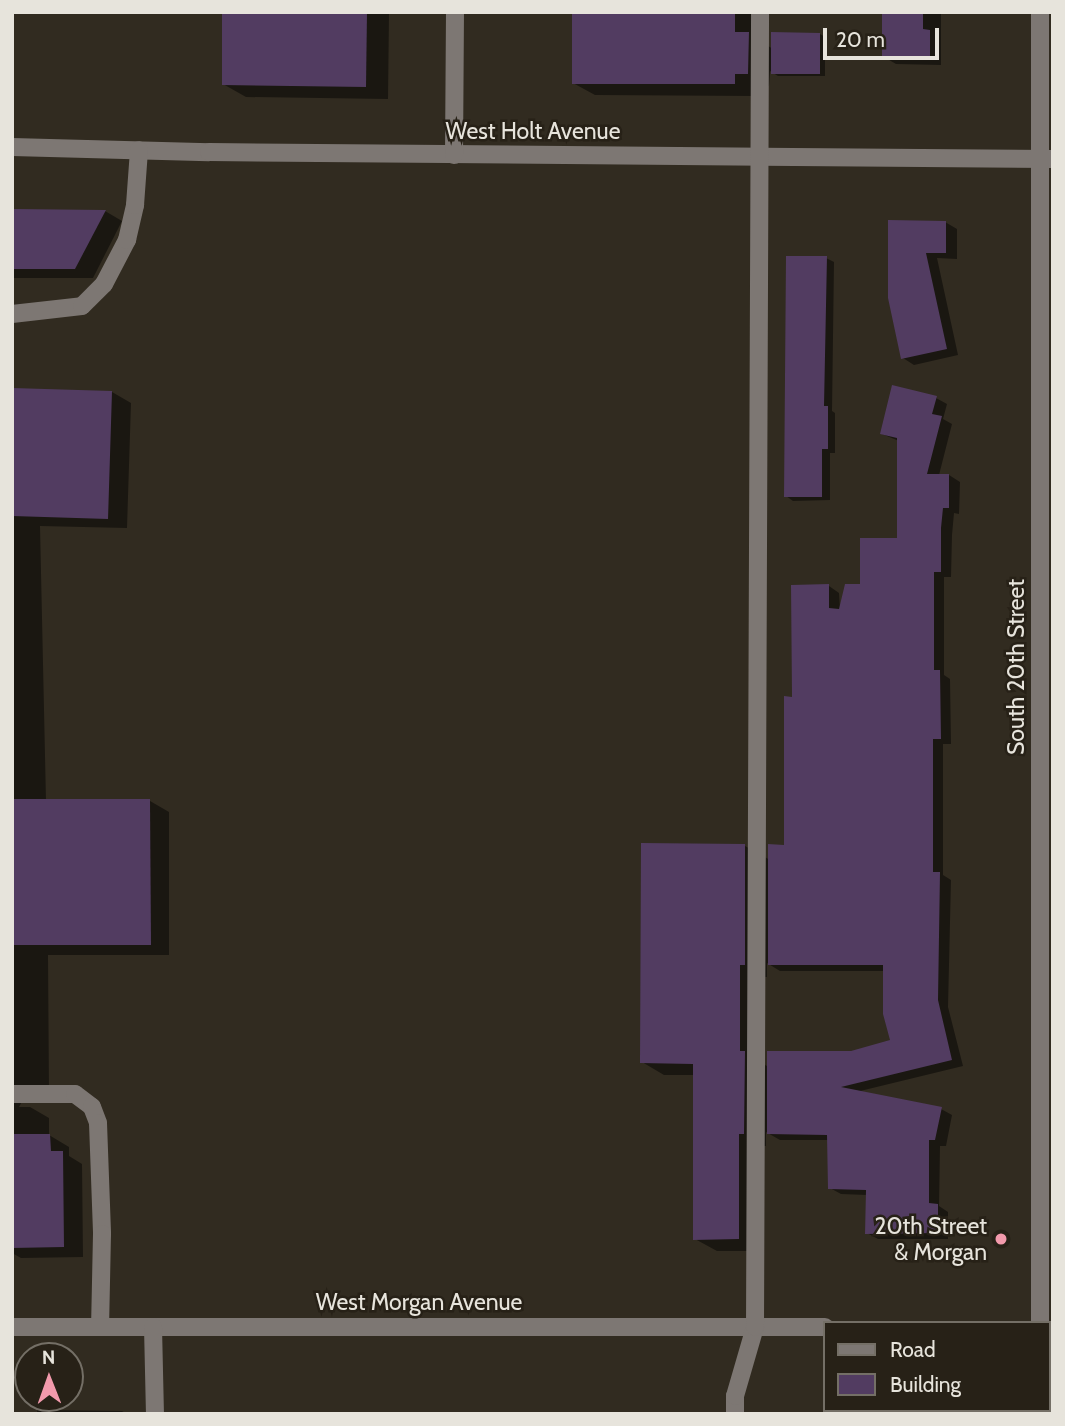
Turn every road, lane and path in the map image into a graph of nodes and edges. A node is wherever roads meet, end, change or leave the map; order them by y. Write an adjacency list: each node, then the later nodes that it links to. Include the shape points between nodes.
1 (455, 12): 6 (street)
2 (760, 12): 7 (street)
3 (1040, 12): 8 (street, South 20th Street)
4 (12, 147): 5 (street, West Holt Avenue)
5 (139, 150): 6 (street, West Holt Avenue); 9 (street, via 127,240 104,284 82,306)
6 (454, 155): 7 (street, West Holt Avenue)
7 (759, 157): 8 (street, West Holt Avenue); 14 (street)
8 (1047, 159): 10 (street, South 20th Street)
9 (12, 314)
10 (1047, 1065): 12 (street, South 20th Street)
11 (12, 1094): 17 (street, via 75,1094 92,1107 98,1123 103,1234)
12 (1046, 1223): 13 (street, South 20th Street)
13 (1040, 1321)
14 (755, 1326): 15 (street, West Morgan Avenue); 18 (street, West Morgan Avenue); 20 (street)
15 (824, 1326)
16 (12, 1327): 17 (street, West Morgan Avenue)
17 (100, 1327): 18 (street, West Morgan Avenue)
18 (153, 1327): 19 (street)
19 (155, 1414)
20 (734, 1414)

